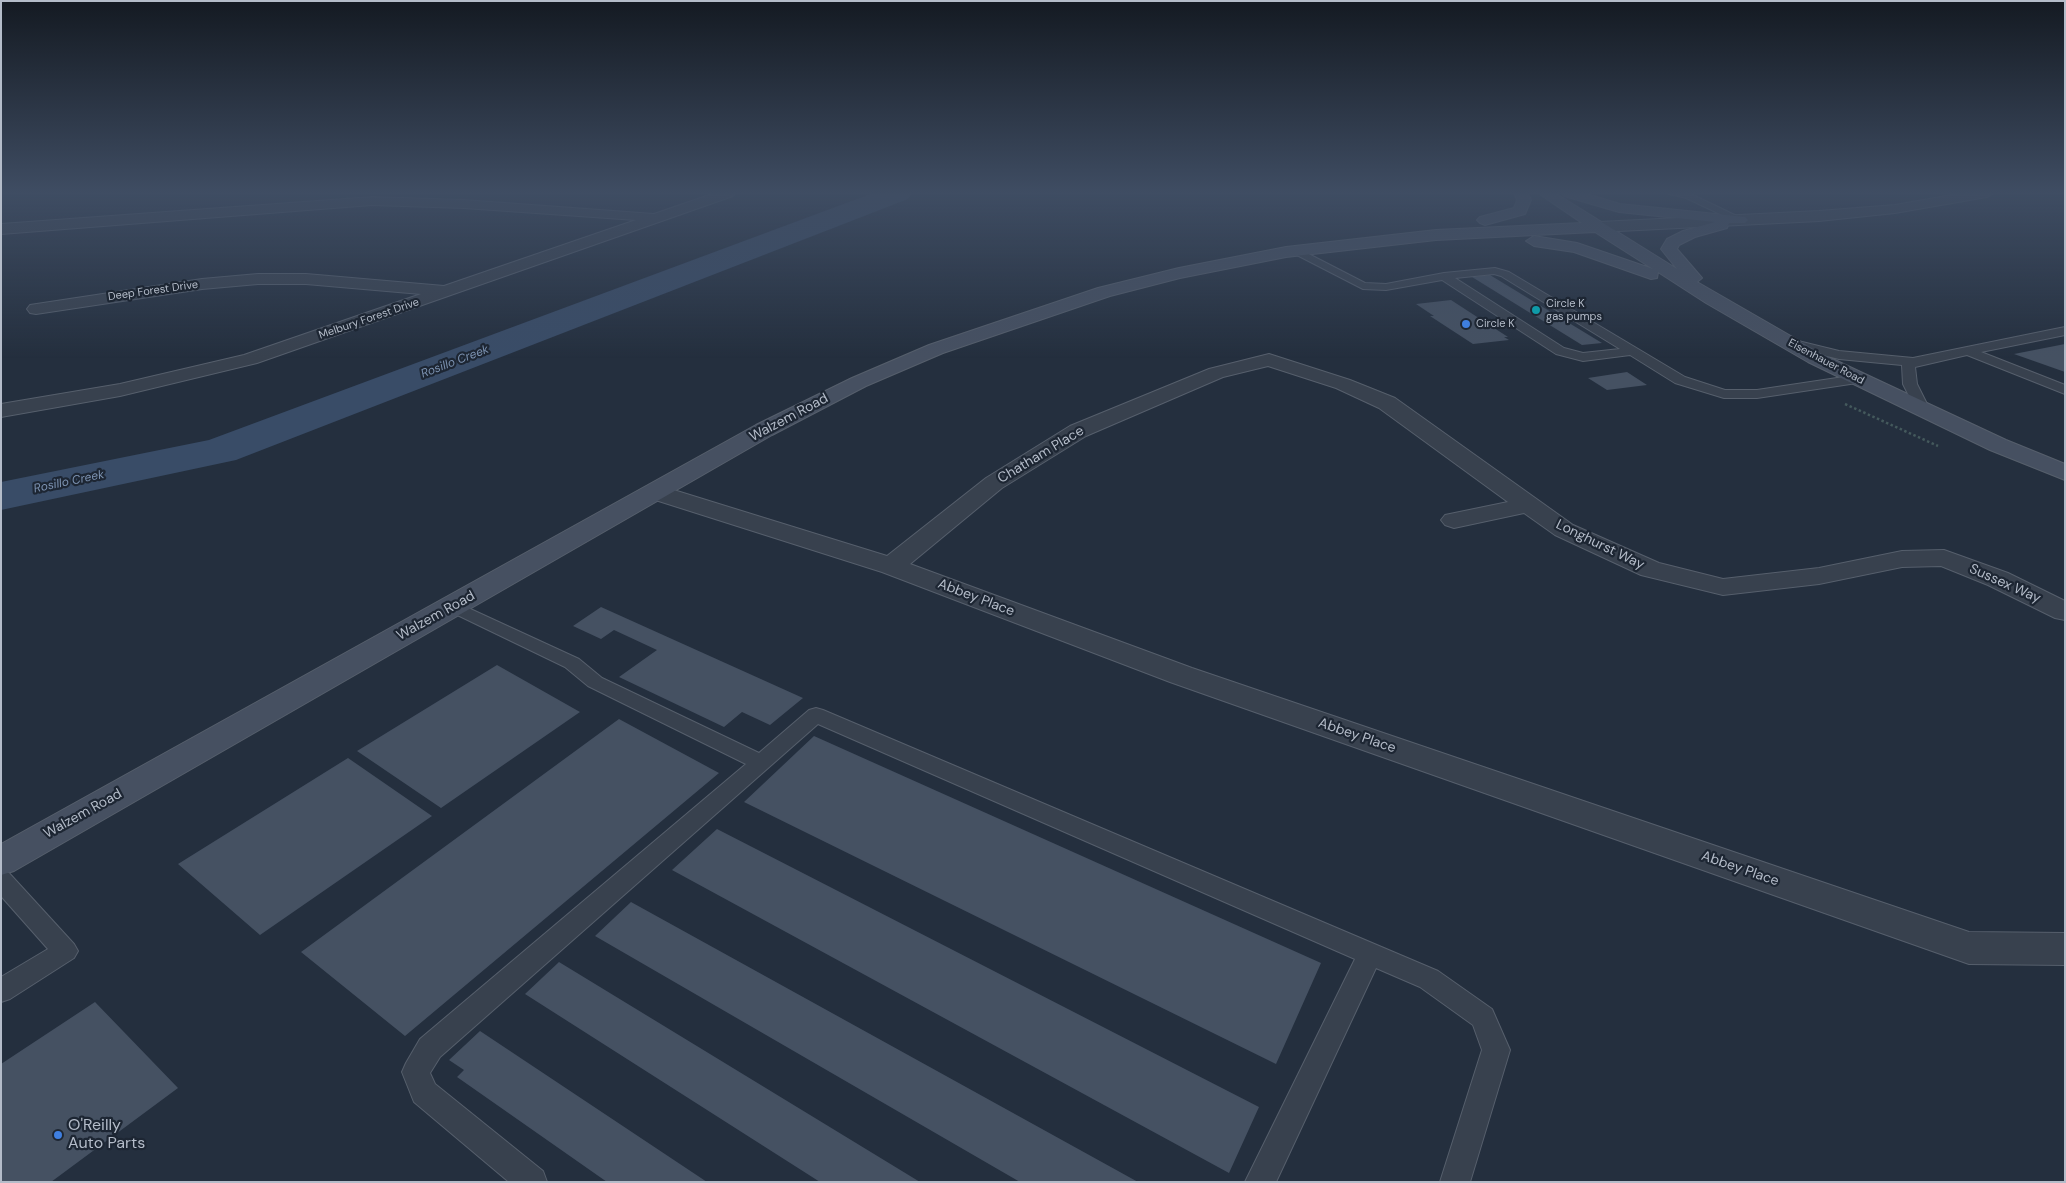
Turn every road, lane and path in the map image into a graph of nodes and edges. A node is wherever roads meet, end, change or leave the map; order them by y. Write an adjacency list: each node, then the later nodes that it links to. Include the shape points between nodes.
1 (570, 248): 8 (street, Melbury Forest Drive)
2 (1318, 248): 6 (main road, Walzem Road)
3 (1579, 248): 9 (main road)
4 (1632, 248): 9 (main road, Eisenhauer Road)
5 (1670, 248): 9 (main road)
6 (1296, 251): 7 (lane, via 1363,286 1386,287); 24 (main road, Walzem Road, via 1188,271 1104,292 936,349 859,382)
7 (1444, 276): 14 (lane, via 1482,271 1505,274); 14 (lane, via 1560,351 1583,357)
8 (451, 290): 10 (street, Deep Forest Drive, via 258,278); 21 (street, Melbury Forest Drive, via 299,344 198,373)
9 (1712, 300): 12 (main road, Eisenhauer Road)
10 (36, 309)
11 (2065, 331): 13 (lane)
12 (1790, 343): 16 (lane, via 1839,356); 17 (main road, Eisenhauer Road)
13 (1968, 350): 16 (lane); 18 (lane)
14 (1633, 351): 17 (lane, via 1680,380 1724,394 1757,394)
15 (1268, 360): 25 (street, Longhurst Way, via 1343,384 1387,403); 28 (street, Chatham Place, via 1216,373 1078,431 994,483)
16 (1913, 362): 20 (lane, via 1908,366 1910,384)
17 (1857, 379): 20 (main road, Eisenhauer Road)
18 (2065, 390)
19 (1845, 404): 22 (path)
20 (1923, 410): 23 (main road, Eisenhauer Road)
21 (1, 411)
22 (1938, 446)
23 (2065, 473)
24 (655, 492): 28 (street, Abbey Place); 29 (main road, Walzem Road)
25 (1528, 505): 26 (street); 27 (street, Longhurst Way, via 1564,530 1650,570 1723,587 1819,576)
26 (1454, 520)
27 (1941, 551): 30 (street, Sussex Way)
28 (890, 566): 34 (street, Abbey Place, via 1181,675 1969,948)
29 (453, 606): 31 (lane, via 572,663 596,682); 32 (main road, Walzem Road)
30 (2065, 612)
31 (762, 763): 35 (lane, via 816,715); 37 (lane, via 430,1048 416,1072 424,1093)
32 (1, 860)
33 (1, 880): 36 (lane, via 65,951)
34 (2065, 949)
35 (1370, 954): 38 (lane); 39 (lane, via 1429,980 1483,1017 1496,1050)
36 (1, 991)
37 (532, 1182)
38 (1260, 1182)
39 (1455, 1182)

